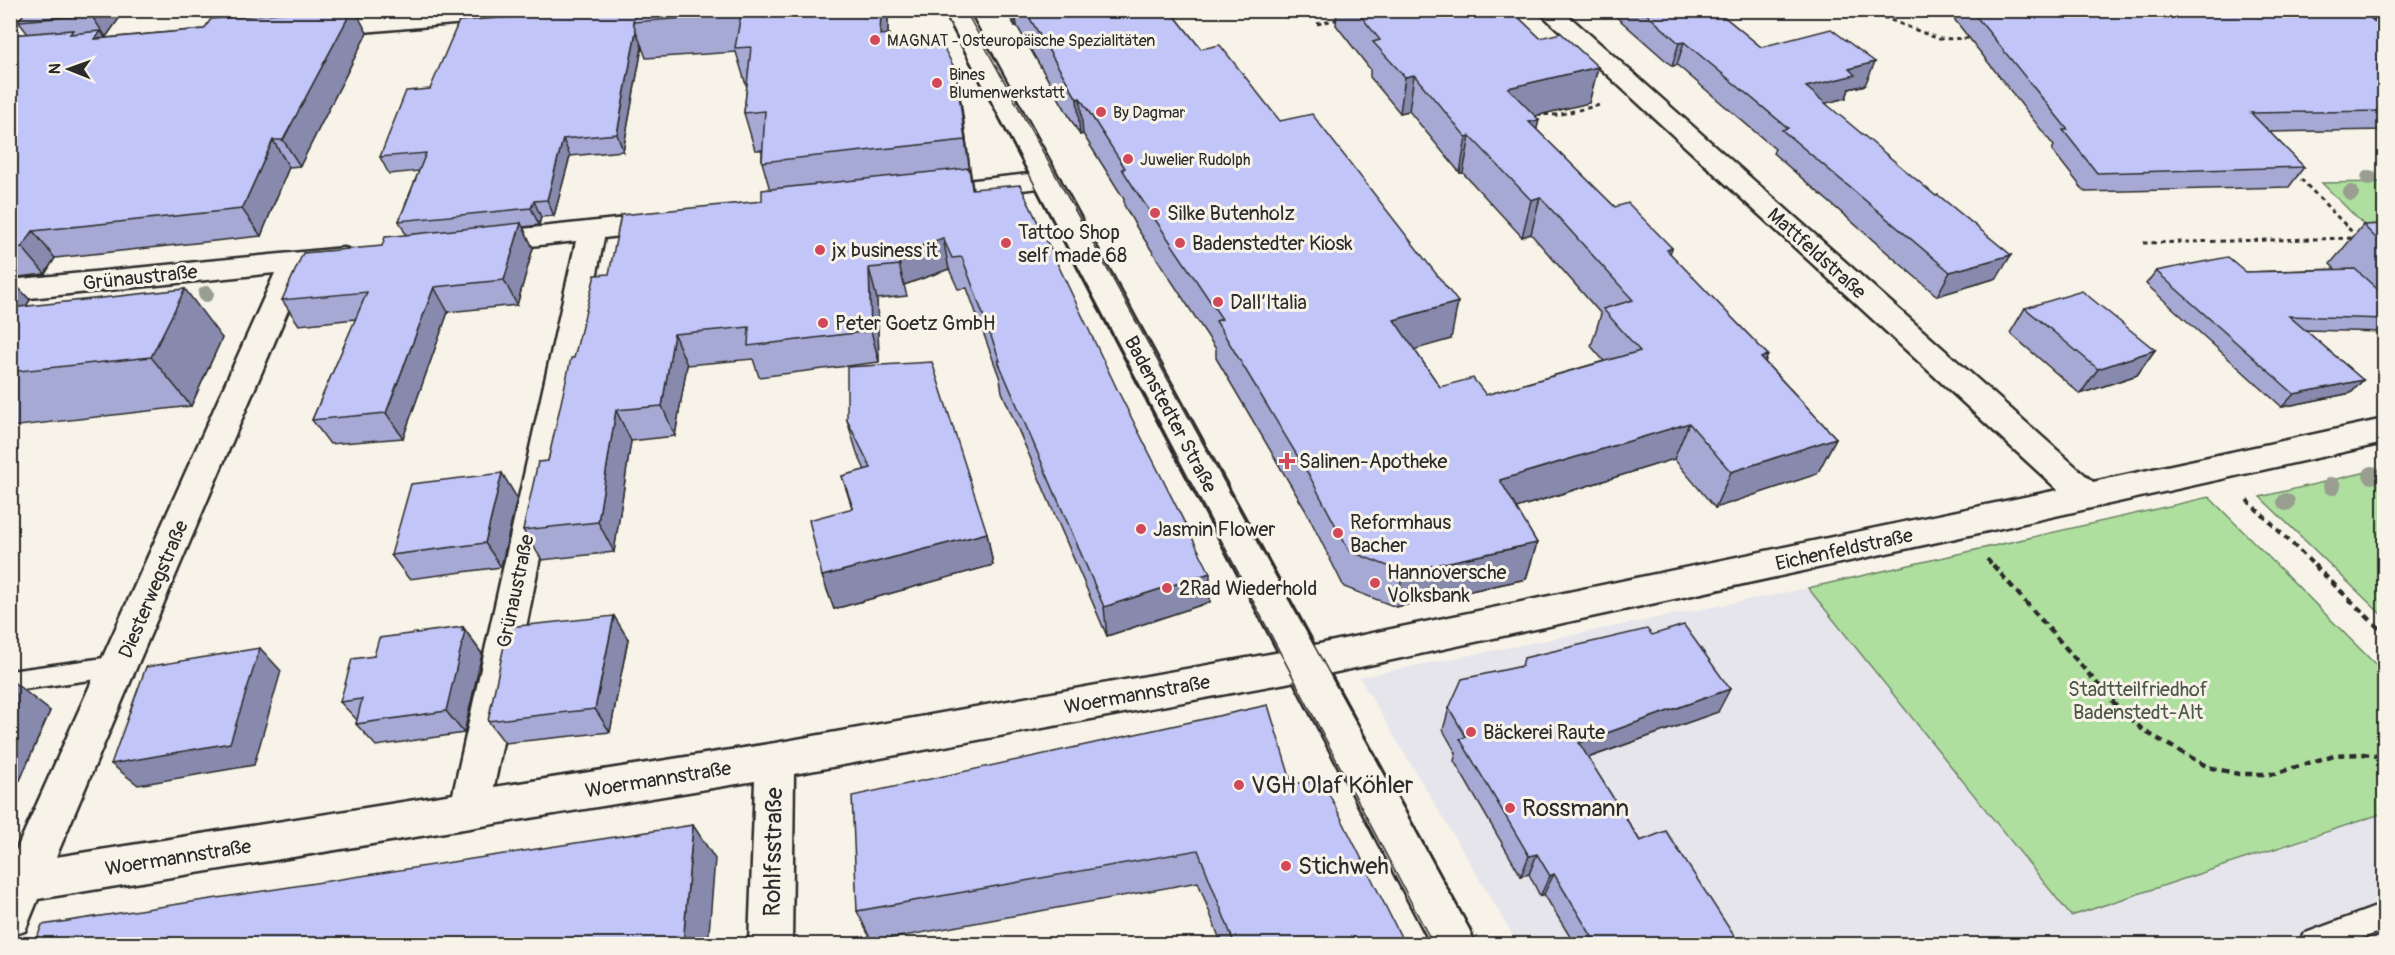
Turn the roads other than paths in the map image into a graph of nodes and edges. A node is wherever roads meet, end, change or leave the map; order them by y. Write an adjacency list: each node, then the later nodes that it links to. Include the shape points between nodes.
1 (533, 10): 6 (street)
2 (955, 10): 7 (street, Badenstedter Straße)
3 (1548, 10): 16 (street, Mattfeldstraße)
4 (2380, 10): 5 (street)
5 (2385, 15)
6 (296, 30)
7 (1047, 180): 8 (street); 17 (street, Badenstedter Straße)
8 (902, 196)
9 (687, 220): 10 (street)
10 (592, 231): 11 (street); 21 (street, Grünaustraße)
11 (461, 245)
12 (366, 255): 13 (street, Grünaustraße)
13 (294, 262): 14 (street, Grünaustraße); 18 (street, Diesterwegstraße)
14 (10, 290)
15 (2385, 431): 16 (street, Eichenfeldstraße)
16 (2086, 496): 17 (street, Eichenfeldstraße)
17 (1304, 663): 20 (street, Woermannstraße); 25 (street, Badenstedter Straße)
18 (119, 666): 19 (lane); 22 (street, Diesterwegstraße)
19 (10, 681)
20 (775, 760): 21 (street, Woermannstraße); 24 (street, Rohlfsstraße)
21 (469, 810): 22 (street, Woermannstraße)
22 (15, 894)
23 (2385, 917): 26 (lane)
24 (771, 945)
25 (1454, 945)
26 (2313, 945)

